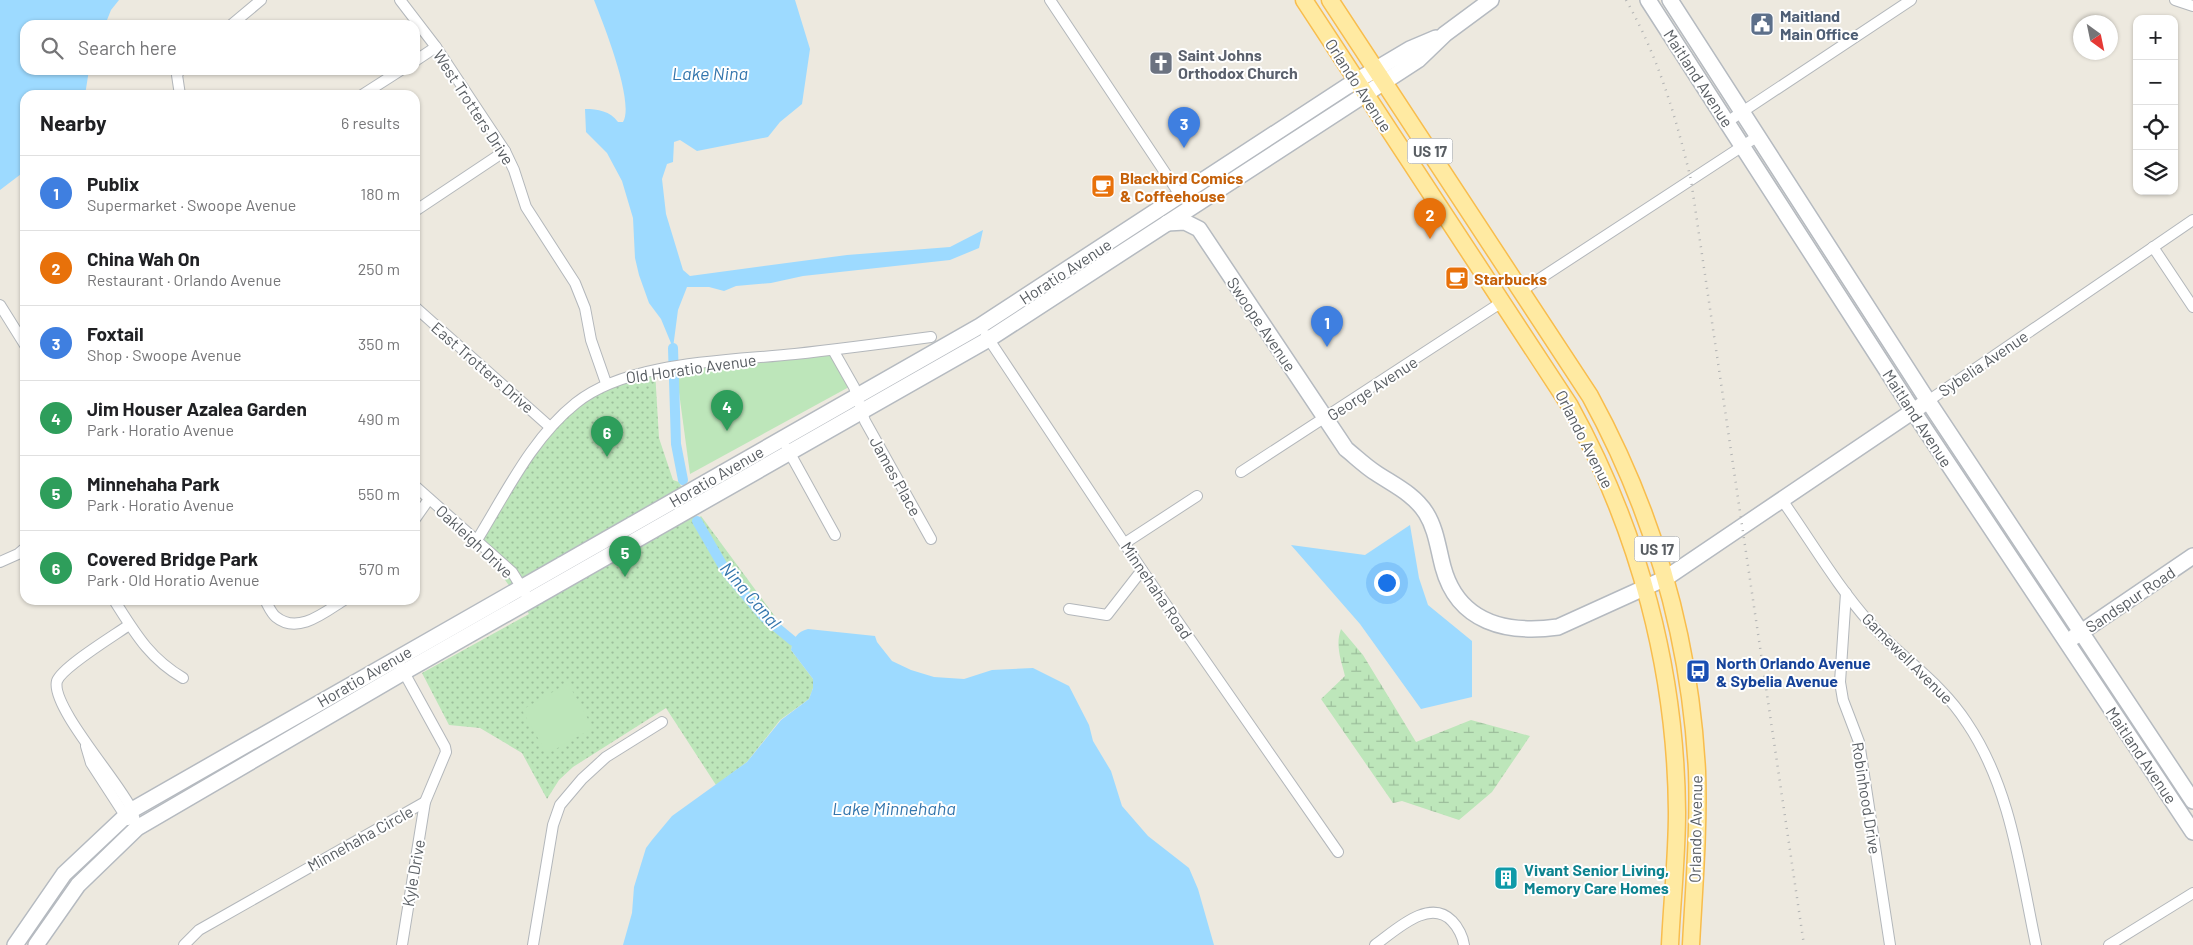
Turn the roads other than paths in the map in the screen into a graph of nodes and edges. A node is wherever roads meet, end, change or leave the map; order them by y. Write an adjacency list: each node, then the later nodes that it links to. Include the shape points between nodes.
1 (261, 0): 12 (street)
2 (400, 0): 13 (street, West Trotters Drive)
3 (1050, 0): 28 (street, via 1162,167)
4 (1304, 0): 20 (main road, Orlando Avenue / US 17)
5 (1330, 0): 19 (main road, Orlando Avenue / US 17)
6 (1670, 0): 23 (main road, Maitland Avenue)
7 (1911, 0): 23 (street)
8 (2175, 0): 11 (street)
9 (1487, 1): 19 (main road, Horatio Avenue, via 1418,60)
10 (1652, 1): 24 (main road, Maitland Avenue)
11 (2193, 6)
12 (237, 20)
13 (415, 20)
14 (420, 26): 15 (street, West Trotters Drive)
15 (436, 47): 16 (street); 27 (street, West Trotters Drive)
16 (420, 57)
17 (177, 75): 21 (street)
18 (392, 75): 22 (street)
19 (1380, 76): 20 (main road, Horatio Avenue); 35 (main road, Orlando Avenue / US 17)
20 (1360, 88): 28 (main road, Horatio Avenue); 29 (main road, Horatio Avenue); 36 (main road, Orlando Avenue / US 17)
21 (179, 90)
22 (370, 90)
23 (1742, 112): 24 (street); 25 (main road, Maitland Avenue)
24 (1727, 122): 26 (main road, Maitland Avenue)
25 (1758, 136): 26 (street); 47 (main road, Maitland Avenue)
26 (1744, 146): 35 (street); 48 (main road, Maitland Avenue)
27 (505, 151): 30 (street); 45 (street, West Trotters Drive, via 526,207 575,283)
28 (1174, 198): 32 (main road, via 1179,207); 40 (main road, Horatio Avenue)
29 (1203, 199): 32 (main road, Horatio Avenue); 33 (main road)
30 (420, 208)
31 (2193, 220): 34 (street, Sybelia Avenue)
32 (1167, 223): 33 (main road, via 1185,222); 43 (main road, Horatio Avenue)
33 (1199, 229): 50 (main road, Swoope Avenue)
34 (2153, 247): 38 (street); 47 (street, Sybelia Avenue)
35 (1522, 291): 68 (main road, Orlando Avenue / US 17, via 1603,421 1632,480)
36 (1502, 302): 50 (street, George Avenue); 70 (main road, Orlando Avenue / US 17, via 1582,429 1610,486)
37 (0, 305): 41 (street)
38 (2193, 308)
39 (420, 312): 51 (street, East Trotters Drive)
40 (980, 326): 43 (street, Minnehaha Road); 46 (main road, Horatio Avenue)
41 (20, 337)
42 (931, 337): 44 (street, Old Horatio Avenue)
43 (989, 339): 49 (main road, Horatio Avenue); 63 (street, Minnehaha Road)
44 (832, 350): 45 (street, Old Horatio Avenue, via 667,369); 46 (street)
45 (606, 383): 51 (street, Old Horatio Avenue, via 576,403)
46 (858, 396): 49 (street); 52 (main road, Horatio Avenue)
47 (1928, 401): 48 (main road, Sybelia Avenue); 78 (main road, Maitland Avenue)
48 (1913, 411): 58 (main road, Sybelia Avenue); 79 (main road, Maitland Avenue)
49 (863, 412): 53 (main road, Horatio Avenue); 62 (street, James Place)
50 (1325, 418): 54 (street, George Avenue); 70 (main road, Swoope Avenue, via 1346,449 1412,496 1426,512 1451,587 1469,610 1480,618 1520,628 1558,627)
51 (550, 427): 61 (street, Old Horatio Avenue)
52 (781, 439): 53 (street); 69 (main road, Horatio Avenue)
53 (790, 453): 60 (street); 72 (main road, Horatio Avenue)
54 (1241, 472)
55 (420, 491): 57 (street, Oakleigh Drive)
56 (1197, 496): 63 (street)
57 (429, 499): 59 (street); 61 (street, Oakleigh Drive)
58 (1782, 500): 68 (main road, Sybelia Avenue); 71 (street, Gamewell Avenue)
59 (420, 512)
60 (835, 535)
61 (477, 540): 69 (street, Oakleigh Drive, via 512,572)
62 (931, 540)
63 (1125, 543): 67 (street, Minnehaha Road)
64 (20, 552): 66 (street)
65 (2193, 556): 78 (main road, Sandspur Road)
66 (0, 562)
67 (1142, 570): 76 (street, via 1107,615); 89 (street, Minnehaha Road)
68 (1666, 578): 70 (main road, Sybelia Avenue); 99 (main road, Orlando Avenue / US 17, via 1686,662 1697,772)
69 (521, 586): 72 (street, Oakleigh Drive); 80 (main road, Horatio Avenue)
70 (1646, 586): 98 (main road, Orlando Avenue / US 17, via 1664,666 1673,734 1677,813)
71 (1846, 592): 100 (street, Robinhood Drive, via 1840,682 1843,700 1859,742); 101 (street, Gamewell Avenue, via 1870,624 1941,688 1968,724 1993,772 2010,822)
72 (529, 600): 81 (main road, Horatio Avenue)
73 (117, 605): 77 (street)
74 (268, 605): 75 (street, via 275,616 288,623 300,624)
75 (336, 605)
76 (1069, 608)
77 (130, 625): 82 (street, via 158,661); 86 (street, via 64,670 57,682 59,698 85,743 99,759)
78 (2081, 632): 79 (main road, Sandspur Road); 84 (main road, Maitland Avenue)
79 (2067, 642): 88 (main road, Maitland Avenue)
80 (396, 658): 81 (street, Minnehaha Circle); 86 (main road, Horatio Avenue)
81 (404, 672): 85 (street, Minnehaha Circle, via 445,747); 87 (main road, Horatio Avenue)
82 (183, 678)
83 (662, 722): 95 (street, via 606,757 560,805 553,825)
84 (2193, 801)
85 (425, 802): 93 (street, Minnehaha Circle, via 199,930); 94 (street, Kyle Drive)
86 (128, 813): 87 (street); 91 (main road, Horatio Avenue, via 64,874)
87 (137, 828): 92 (main road, Horatio Avenue, via 78,885)
88 (2193, 832)
89 (1338, 852)
90 (2193, 893): 102 (street)
91 (15, 945)
92 (36, 945)
93 (184, 945)
94 (402, 945)
95 (533, 945)
96 (1375, 945): 97 (street, via 1422,914 1434,911 1447,915 1456,924)
97 (1464, 945)
98 (1670, 945)
99 (1691, 945)
100 (1890, 945)
101 (2036, 945)
102 (2109, 945)

